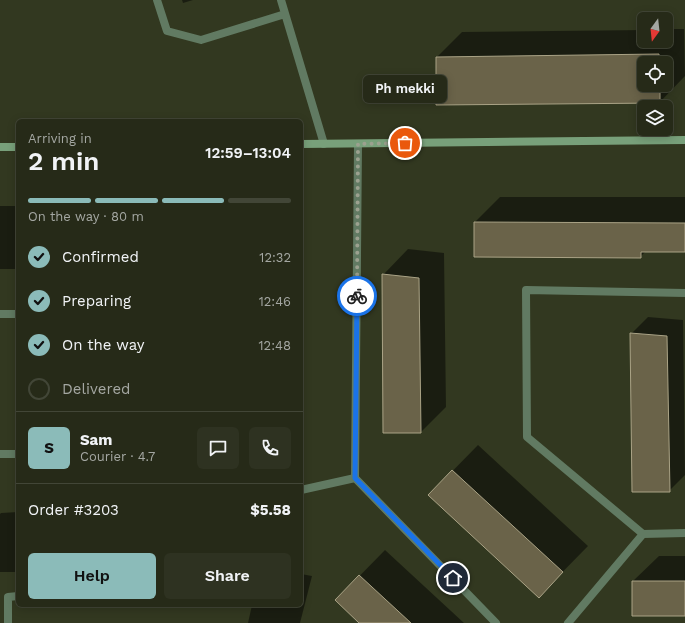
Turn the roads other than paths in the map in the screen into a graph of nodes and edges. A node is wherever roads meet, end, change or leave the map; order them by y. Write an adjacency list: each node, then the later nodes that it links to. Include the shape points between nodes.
1 (156, 0): 3 (street, via 167,31 201,40)
2 (282, 0): 3 (street)
3 (286, 14): 6 (street)
4 (685, 140): 7 (street)
5 (303, 144): 6 (street)
6 (324, 144): 7 (street)
7 (358, 144): 15 (street)
8 (0, 147): 9 (street)
9 (16, 147)
10 (685, 293): 18 (street, via 526,290 527,437)
11 (0, 314): 12 (street)
12 (16, 314)
13 (0, 454): 14 (street)
14 (16, 454)
15 (355, 478): 16 (street); 21 (street)
16 (303, 490)
17 (685, 533): 18 (street)
18 (643, 534): 22 (street)
19 (16, 596): 20 (street, via 8,597)
20 (8, 623)
21 (496, 623)
22 (568, 623)

